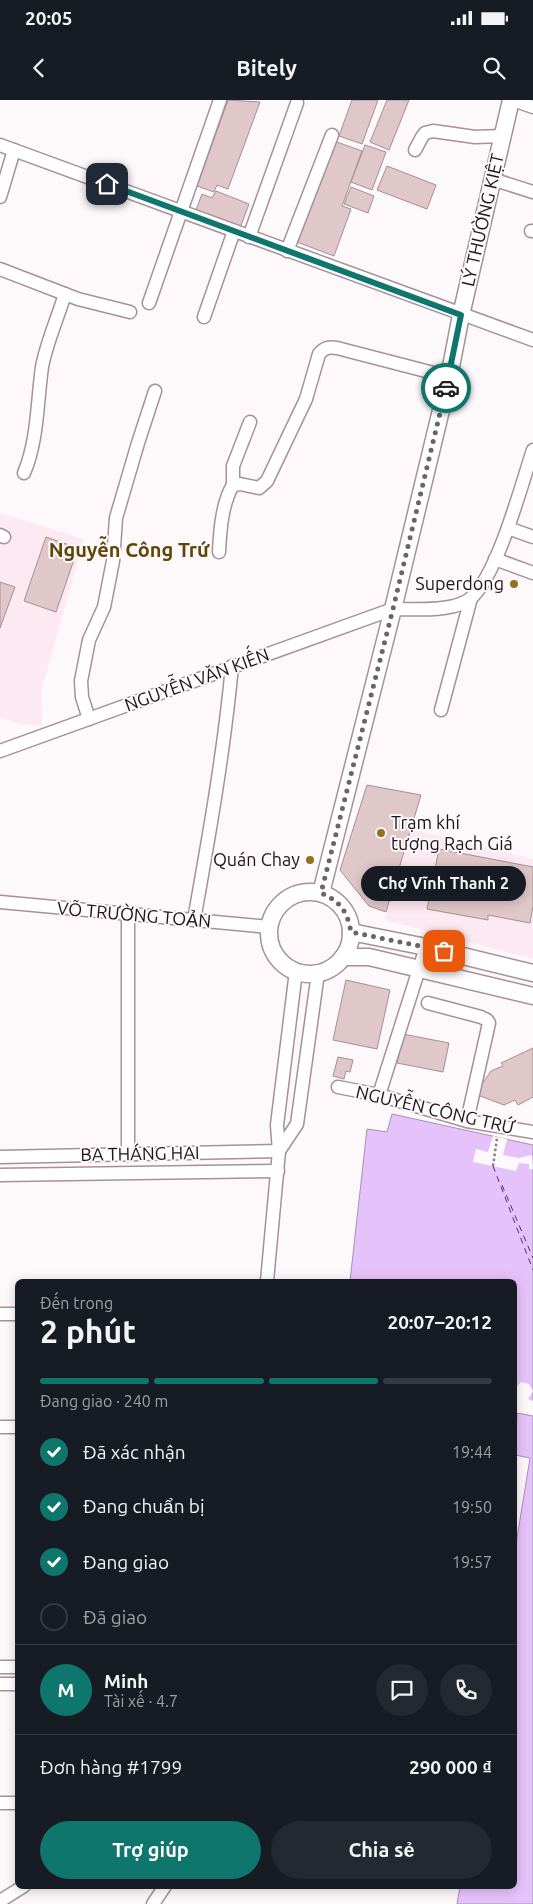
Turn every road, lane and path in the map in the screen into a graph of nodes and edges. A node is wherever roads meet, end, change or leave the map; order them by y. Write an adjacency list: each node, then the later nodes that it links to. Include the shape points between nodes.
1 (220, 100): 13 (street)
2 (512, 100): 4 (street); 6 (main road, LÝ THƯỜNG KIỆT)
3 (297, 103): 15 (street)
4 (533, 107)
5 (332, 135): 16 (street)
6 (502, 136): 9 (street, via 425,133); 10 (main road, LÝ THƯỜNG KIỆT)
7 (0, 145): 8 (street)
8 (14, 150): 12 (street); 13 (street)
9 (415, 150)
10 (492, 178): 11 (street); 21 (main road, LÝ THƯỜNG KIỆT)
11 (533, 192)
12 (0, 197)
13 (181, 210): 14 (street); 19 (street)
14 (234, 231): 15 (street); 22 (street)
15 (249, 237): 16 (street)
16 (288, 251): 21 (street)
17 (0, 269): 18 (street)
18 (65, 294): 20 (street); 28 (street, via 42,365 35,432)
19 (149, 304)
20 (130, 312)
21 (461, 315): 23 (street); 24 (main road, LÝ THƯỜNG KIỆT)
22 (204, 317)
23 (533, 340)
24 (449, 377): 29 (street, via 338,348 323,349 306,399 267,481 259,488); 36 (main road, LÝ THƯỜNG KIỆT)
25 (155, 391): 39 (street, via 116,518 114,561 104,607 88,640 81,681)
26 (250, 422): 29 (street, via 233,466)
27 (533, 450): 30 (street)
28 (24, 473)
29 (233, 484): 32 (street, via 224,509)
30 (508, 528): 31 (street); 33 (street)
31 (533, 537)
32 (219, 552)
33 (495, 559): 34 (street); 35 (street, via 482,585)
34 (533, 573)
35 (471, 598): 36 (street, NGUYỄN VĂN KIẾN, via 455,606); 38 (street)
36 (393, 609): 37 (street, NGUYỄN VĂN KIẾN); 41 (main road, LÝ THƯỜNG KIỆT)
37 (232, 666): 39 (street, NGUYỄN VĂN KIẾN); 44 (street, via 219,776)
38 (441, 710)
39 (89, 719): 40 (street, NGUYỄN VĂN KIẾN)
40 (0, 751)
41 (321, 893): 45 (main road, via 293,895 282,902); 46 (main road, via 342,908)
42 (0, 902): 43 (street, VÕ TRƯỜNG TOẢN)
43 (128, 914): 44 (street, VÕ TRƯỜNG TOẢN); 61 (street)
44 (194, 920): 45 (street, VÕ TRƯỜNG TOẢN)
45 (269, 927): 50 (main road, via 269,941 274,954)
46 (351, 932): 47 (main road); 48 (main road)
47 (426, 947): 49 (street); 52 (main road)
48 (343, 957): 49 (main road, via 369,957); 51 (main road)
49 (419, 968): 53 (main road); 56 (street)
50 (296, 972): 51 (main road); 60 (street, via 277,1125)
51 (318, 973): 60 (street, via 297,1124)
52 (533, 973)
53 (533, 996)
54 (428, 1003): 57 (street, via 482,1017 489,1023)
55 (338, 1088): 56 (street, NGUYỄN CÔNG TRỨ)
56 (378, 1095): 57 (street, NGUYỄN CÔNG TRỨ)
57 (467, 1121): 58 (street, NGUYỄN CÔNG TRỨ)
58 (499, 1126): 59 (street, NGUYỄN CÔNG TRỨ); 63 (path)
59 (533, 1132)
60 (279, 1151): 61 (street, BA THÁNG HAI); 64 (street)
61 (128, 1155): 62 (street, BA THÁNG HAI)
62 (0, 1157)
63 (494, 1166)
64 (278, 1171): 65 (street, BA THÁNG HAI); 66 (street)
65 (0, 1175)
66 (267, 1279)
67 (0, 1314): 68 (street)
68 (15, 1314)
69 (0, 1427): 70 (street)
70 (15, 1427)
71 (0, 1667): 72 (street)
72 (15, 1667)
73 (0, 1684): 74 (street)
74 (15, 1684)
75 (0, 1803): 76 (street)
76 (15, 1803)
77 (19, 1889): 79 (street)
78 (163, 1889): 80 (street)
79 (0, 1901)
80 (153, 1904)

